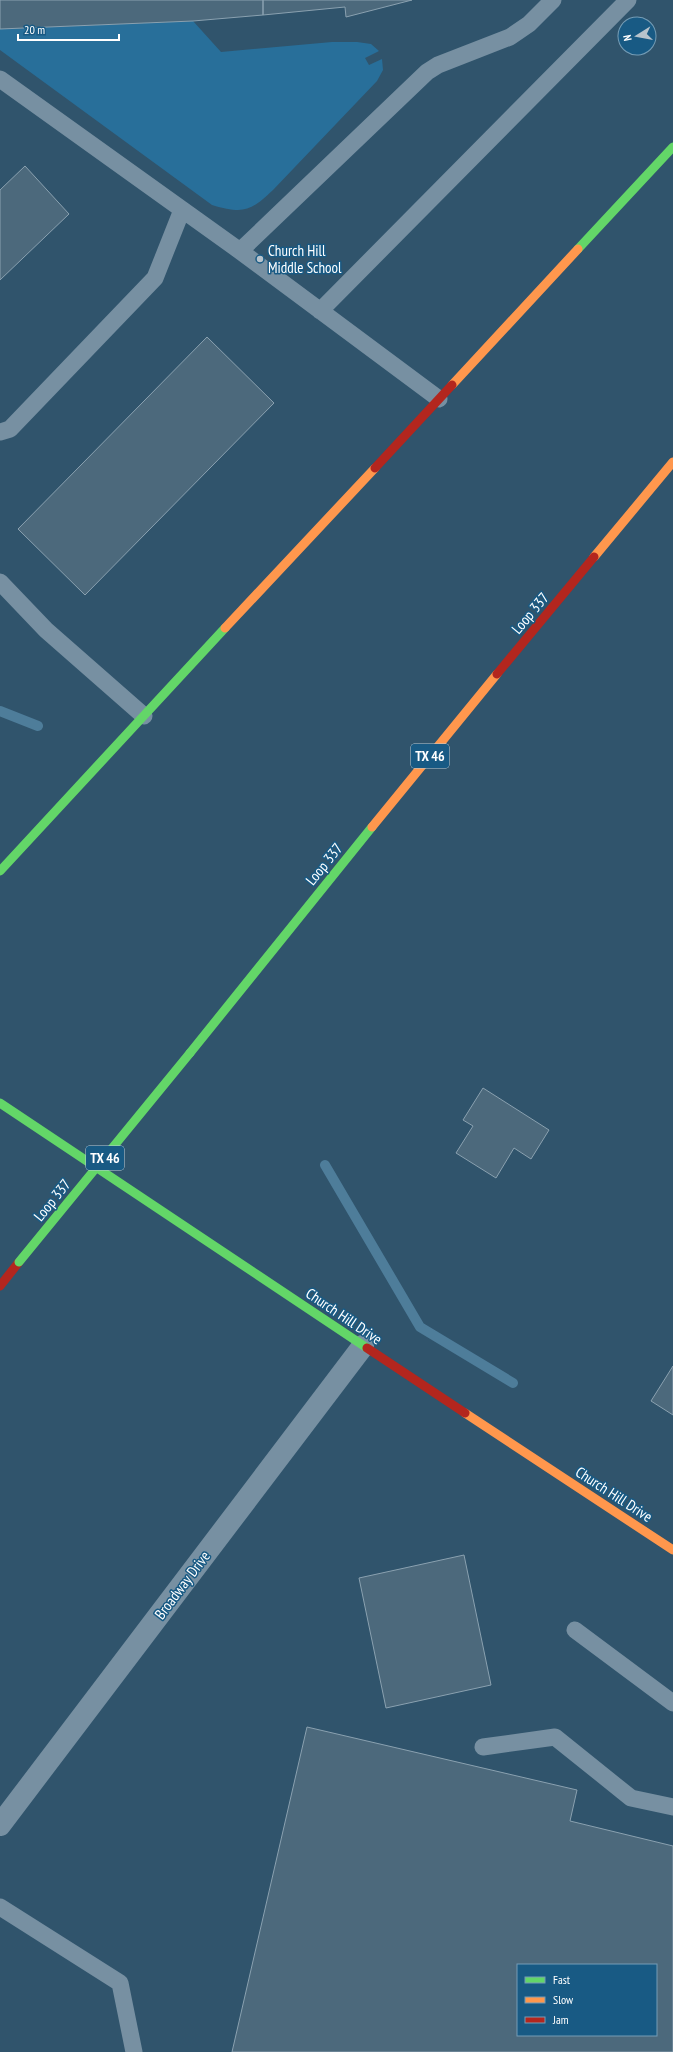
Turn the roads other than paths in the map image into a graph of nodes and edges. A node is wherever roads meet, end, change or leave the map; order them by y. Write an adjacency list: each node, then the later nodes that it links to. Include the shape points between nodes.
1 (553, 0): 6 (lane, via 529,24 510,38 455,57 427,72)
2 (628, 0): 7 (lane)
3 (0, 79): 5 (lane)
4 (673, 147): 8 (main road)
5 (182, 210): 6 (lane); 9 (lane, via 155,278 10,429)
6 (240, 251): 7 (lane)
7 (320, 311): 8 (lane)
8 (439, 398): 12 (main road)
9 (0, 432)
10 (673, 462): 15 (main road, Loop 337 / TX 46, bridge, via 402,789)
11 (0, 582): 12 (lane, via 46,630)
12 (144, 716): 13 (main road)
13 (0, 871)
14 (0, 1103): 16 (main road, Church Hill Drive)
15 (0, 1286)
16 (363, 1346): 17 (main road, Church Hill Drive); 22 (street, Broadway Drive)
17 (673, 1550)
18 (575, 1630): 19 (lane)
19 (673, 1703)
20 (482, 1746): 21 (lane, via 555,1737 631,1798)
21 (673, 1807)
22 (0, 1825)
23 (0, 1907): 24 (lane, via 120,1983)
24 (134, 2052)

